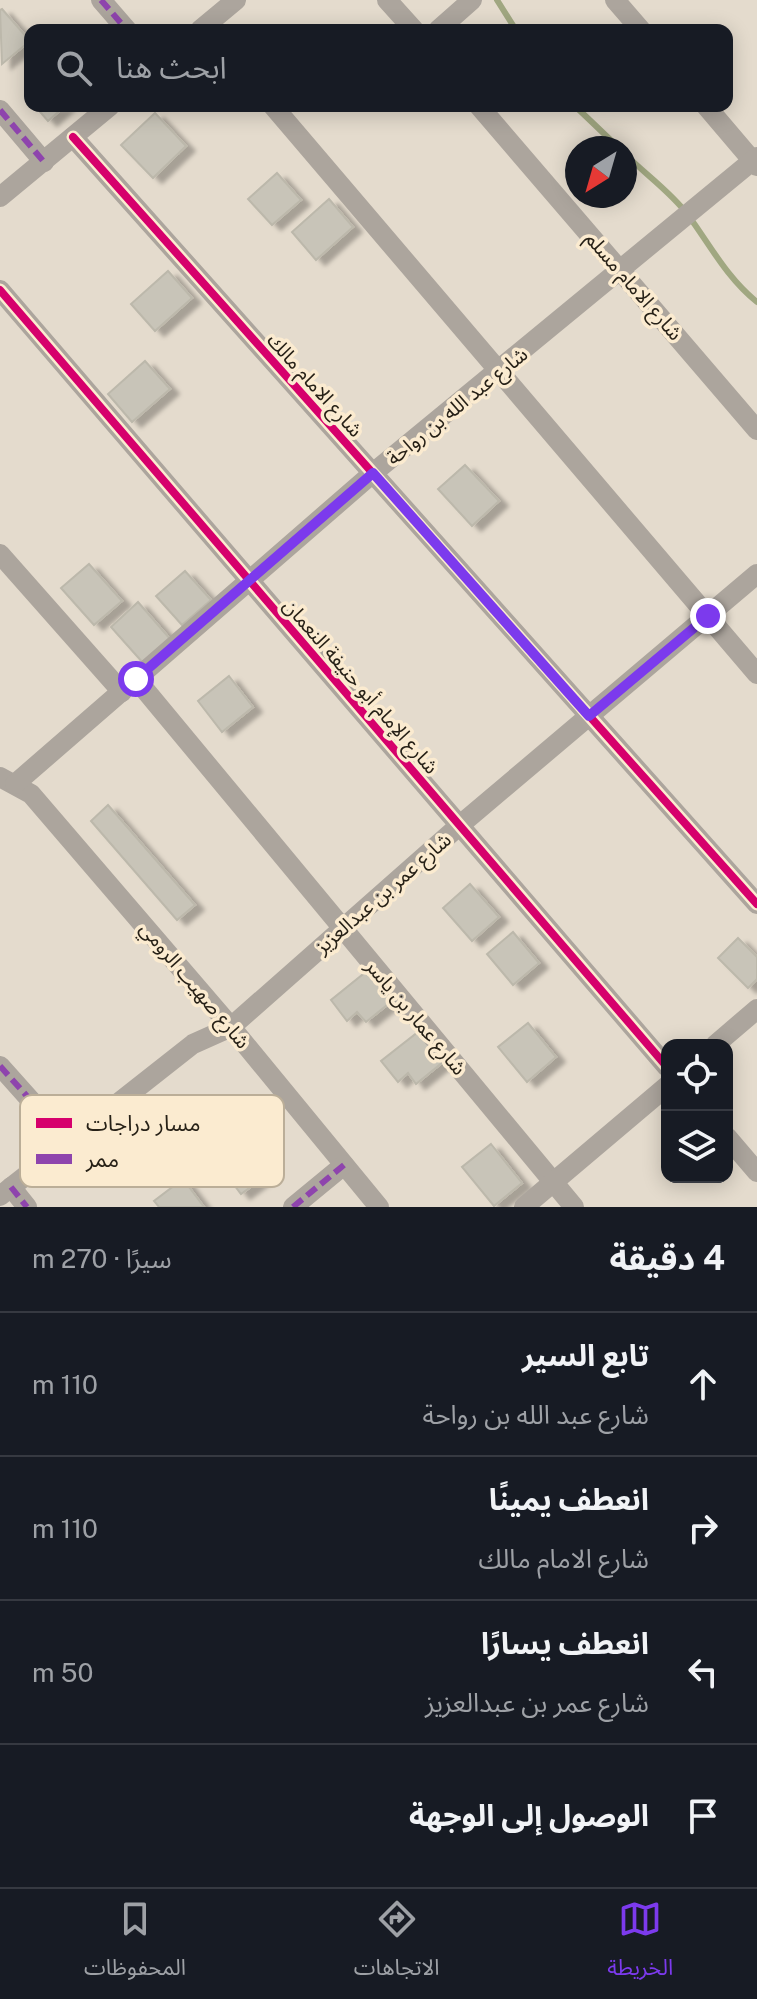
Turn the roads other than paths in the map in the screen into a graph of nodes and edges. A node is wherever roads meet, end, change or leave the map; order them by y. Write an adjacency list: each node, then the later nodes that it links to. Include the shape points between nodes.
1 (101, 0): 6 (street)
2 (236, 0): 7 (street)
3 (387, 0): 8 (street)
4 (472, 0): 9 (street)
5 (615, 0): 10 (street)
6 (122, 24)
7 (210, 24)
8 (409, 24)
9 (445, 24)
10 (636, 24)
11 (0, 110): 18 (street)
12 (103, 112): 16 (street)
13 (278, 112): 22 (street)
14 (484, 112): 20 (street, شارع الامام مسلم)
15 (711, 112): 17 (street)
16 (73, 137): 18 (street); 24 (street, شارع الامام مالك)
17 (756, 161): 20 (street, شارع عبد الله بن رواحة)
18 (44, 162): 19 (street)
19 (0, 197)
20 (620, 270): 22 (street, شارع عبد الله بن رواحة); 23 (street, شارع الامام مسلم)
21 (0, 290): 27 (street, شارع الإمام أبو حنيفة النعمان)
22 (500, 372): 24 (street, شارع عبد الله بن رواحة); 28 (street)
23 (757, 430)
24 (373, 473): 27 (street, شارع عبد الله بن رواحة); 31 (street, شارع الامام مالك)
25 (0, 554): 30 (street, شارع عمار بن ياسر)
26 (757, 574): 28 (street, شارع عمر بن عبدالعزيز)
27 (248, 581): 30 (street, شارع عبد الله بن رواحة); 33 (street, شارع الإمام أبو حنيفة النعمان)
28 (708, 616): 29 (street); 31 (street, شارع عمر بن عبدالعزيز)
29 (757, 674)
30 (129, 686): 32 (street, شارع عبد الله بن رواحة); 35 (street, شارع عمار بن ياسر)
31 (589, 716): 33 (street, شارع عمر بن عبدالعزيز); 34 (street, شارع الامام مالك)
32 (8, 780): 37 (street, شارع صهيب الرومي, via 31,794)
33 (460, 825): 35 (street, شارع عمر بن عبدالعزيز); 39 (street, شارع الإمام أبو حنيفة النعمان)
34 (757, 904)
35 (343, 928): 37 (street, شارع عمر بن عبدالعزيز); 47 (street, شارع عمار بن ياسر)
36 (757, 1009): 38 (street)
37 (231, 1027): 43 (street, شارع عمر بن عبدالعزيز, via 193,1044); 45 (street, شارع صهيب الرومي)
38 (722, 1039)
39 (661, 1060)
40 (0, 1066): 42 (street)
41 (661, 1091): 47 (street)
42 (26, 1095)
43 (127, 1095)
44 (733, 1144): 46 (street)
45 (344, 1165): 50 (street); 51 (street, شارع صهيب الرومي)
46 (757, 1172)
47 (553, 1182): 52 (street); 53 (street, شارع عمار بن ياسر)
48 (5, 1192): 49 (street)
49 (27, 1207)
50 (293, 1207)
51 (379, 1207)
52 (524, 1207)
53 (574, 1207)

